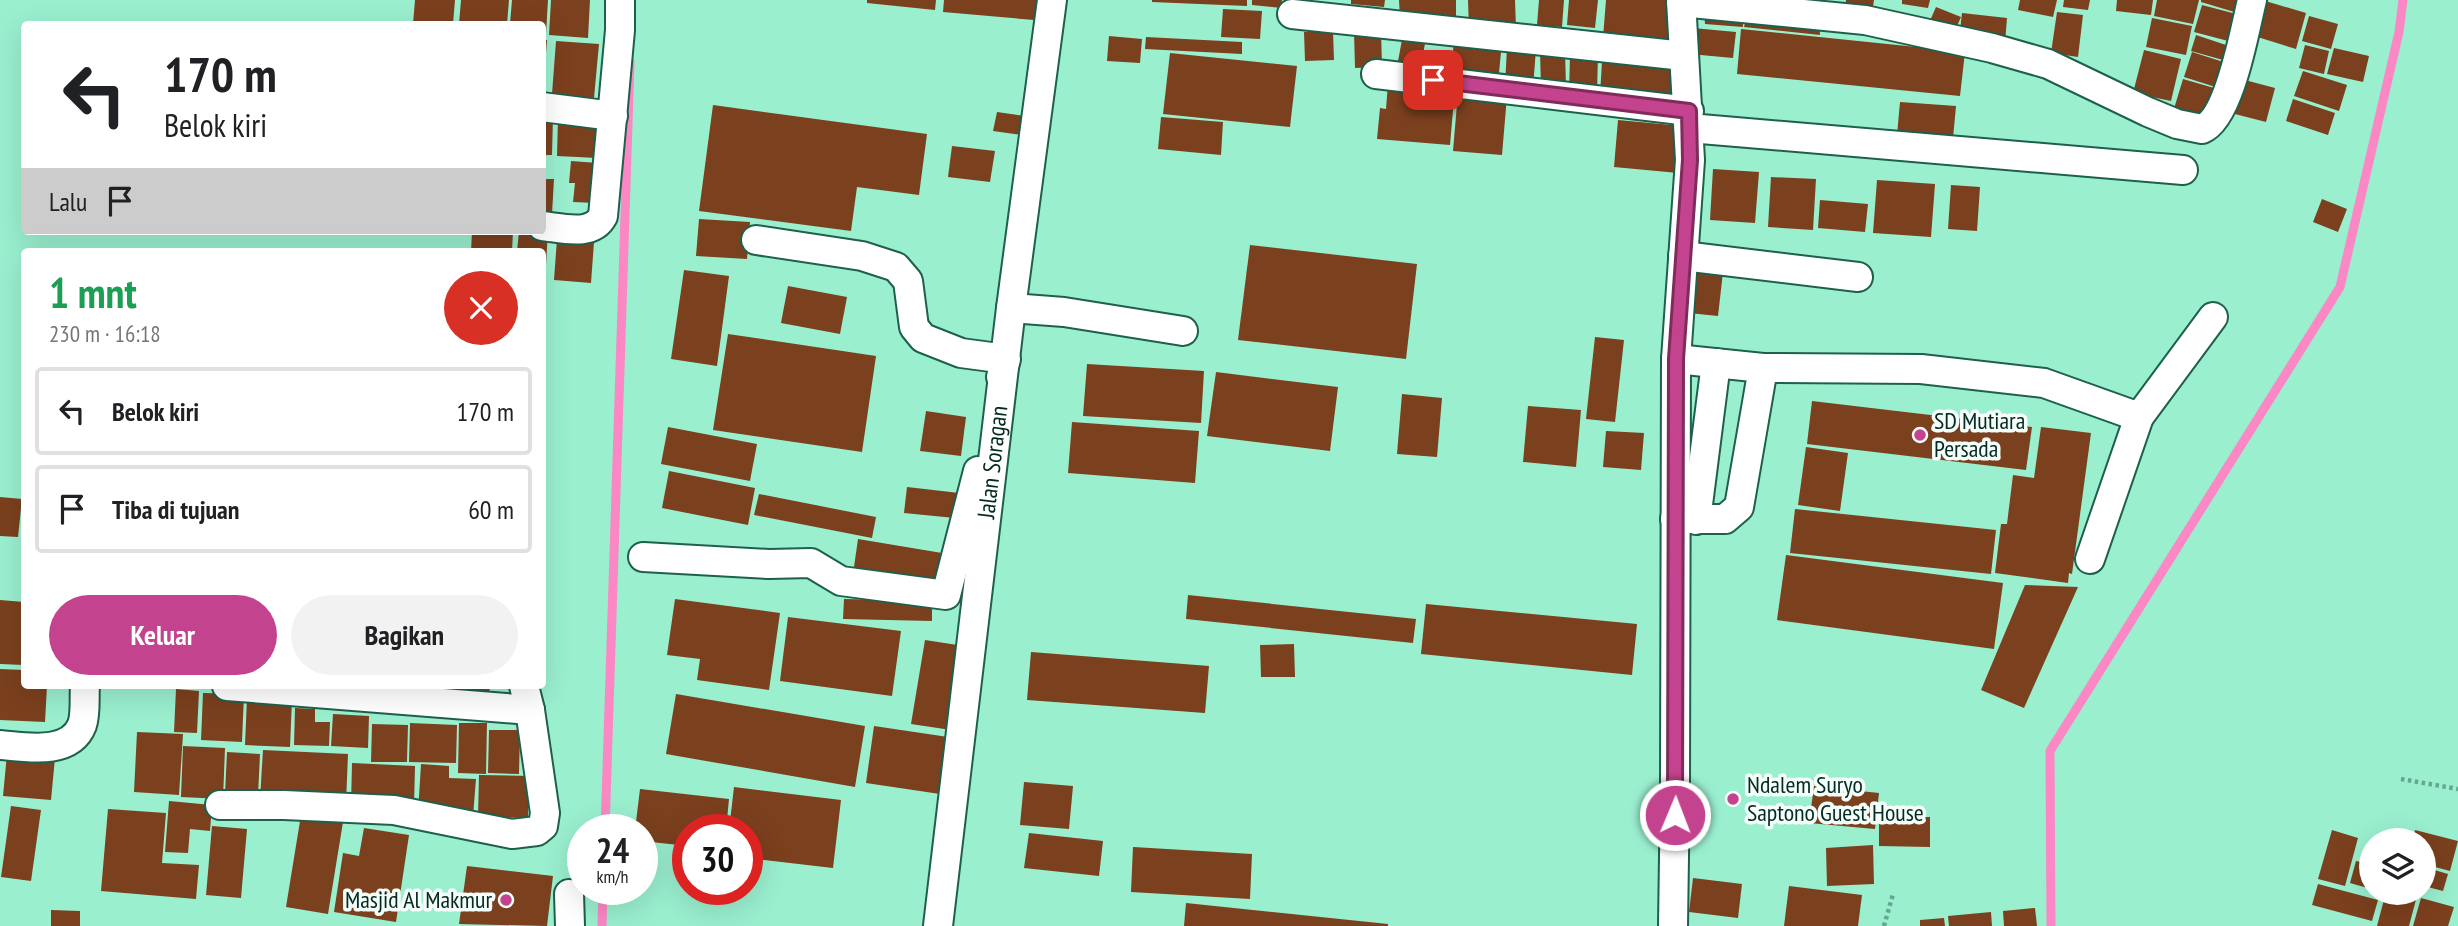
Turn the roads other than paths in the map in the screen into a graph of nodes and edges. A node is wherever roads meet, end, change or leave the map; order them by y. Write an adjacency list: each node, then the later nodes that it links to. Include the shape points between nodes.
1 (620, 0): 9 (street)
2 (1052, 0): 16 (street, Jalan Soragan)
3 (2252, 0): 4 (street, via 2224,101 2215,120 2202,129 2148,112 2048,64 1992,48 1865,20)
4 (1681, 1): 6 (street)
5 (1292, 14): 6 (street)
6 (1684, 57): 10 (street)
7 (1376, 74): 10 (street)
8 (546, 108): 9 (street)
9 (613, 116): 12 (street, via 601,221 586,229)
10 (1689, 120): 11 (street); 14 (street)
11 (2183, 170)
12 (546, 226)
13 (756, 240): 19 (street, via 862,256 896,267 908,281 914,327 923,338 961,353)
14 (1683, 256): 15 (street); 20 (street)
15 (1857, 277)
16 (1011, 308): 18 (street); 19 (street, Jalan Soragan)
17 (2213, 317): 23 (street)
18 (1183, 331)
19 (1006, 359): 25 (street, via 946,595 841,581 811,564); 34 (street, Jalan Soragan)
20 (1676, 359): 21 (street); 24 (street)
21 (1712, 363): 22 (street); 24 (street)
22 (1763, 368): 23 (street, via 1921,369 2044,383); 24 (street, via 1739,507 1725,519)
23 (2139, 417): 26 (street)
24 (1687, 520): 35 (street)
25 (643, 557)
26 (2090, 559)
27 (85, 689): 30 (street, via 82,725 69,741 40,747)
28 (302, 689): 29 (street)
29 (527, 698): 31 (street, via 545,813 537,831 512,834 394,810)
30 (0, 745)
31 (220, 805)
32 (569, 905): 33 (street)
33 (570, 926)
34 (938, 926)
35 (1673, 926)

